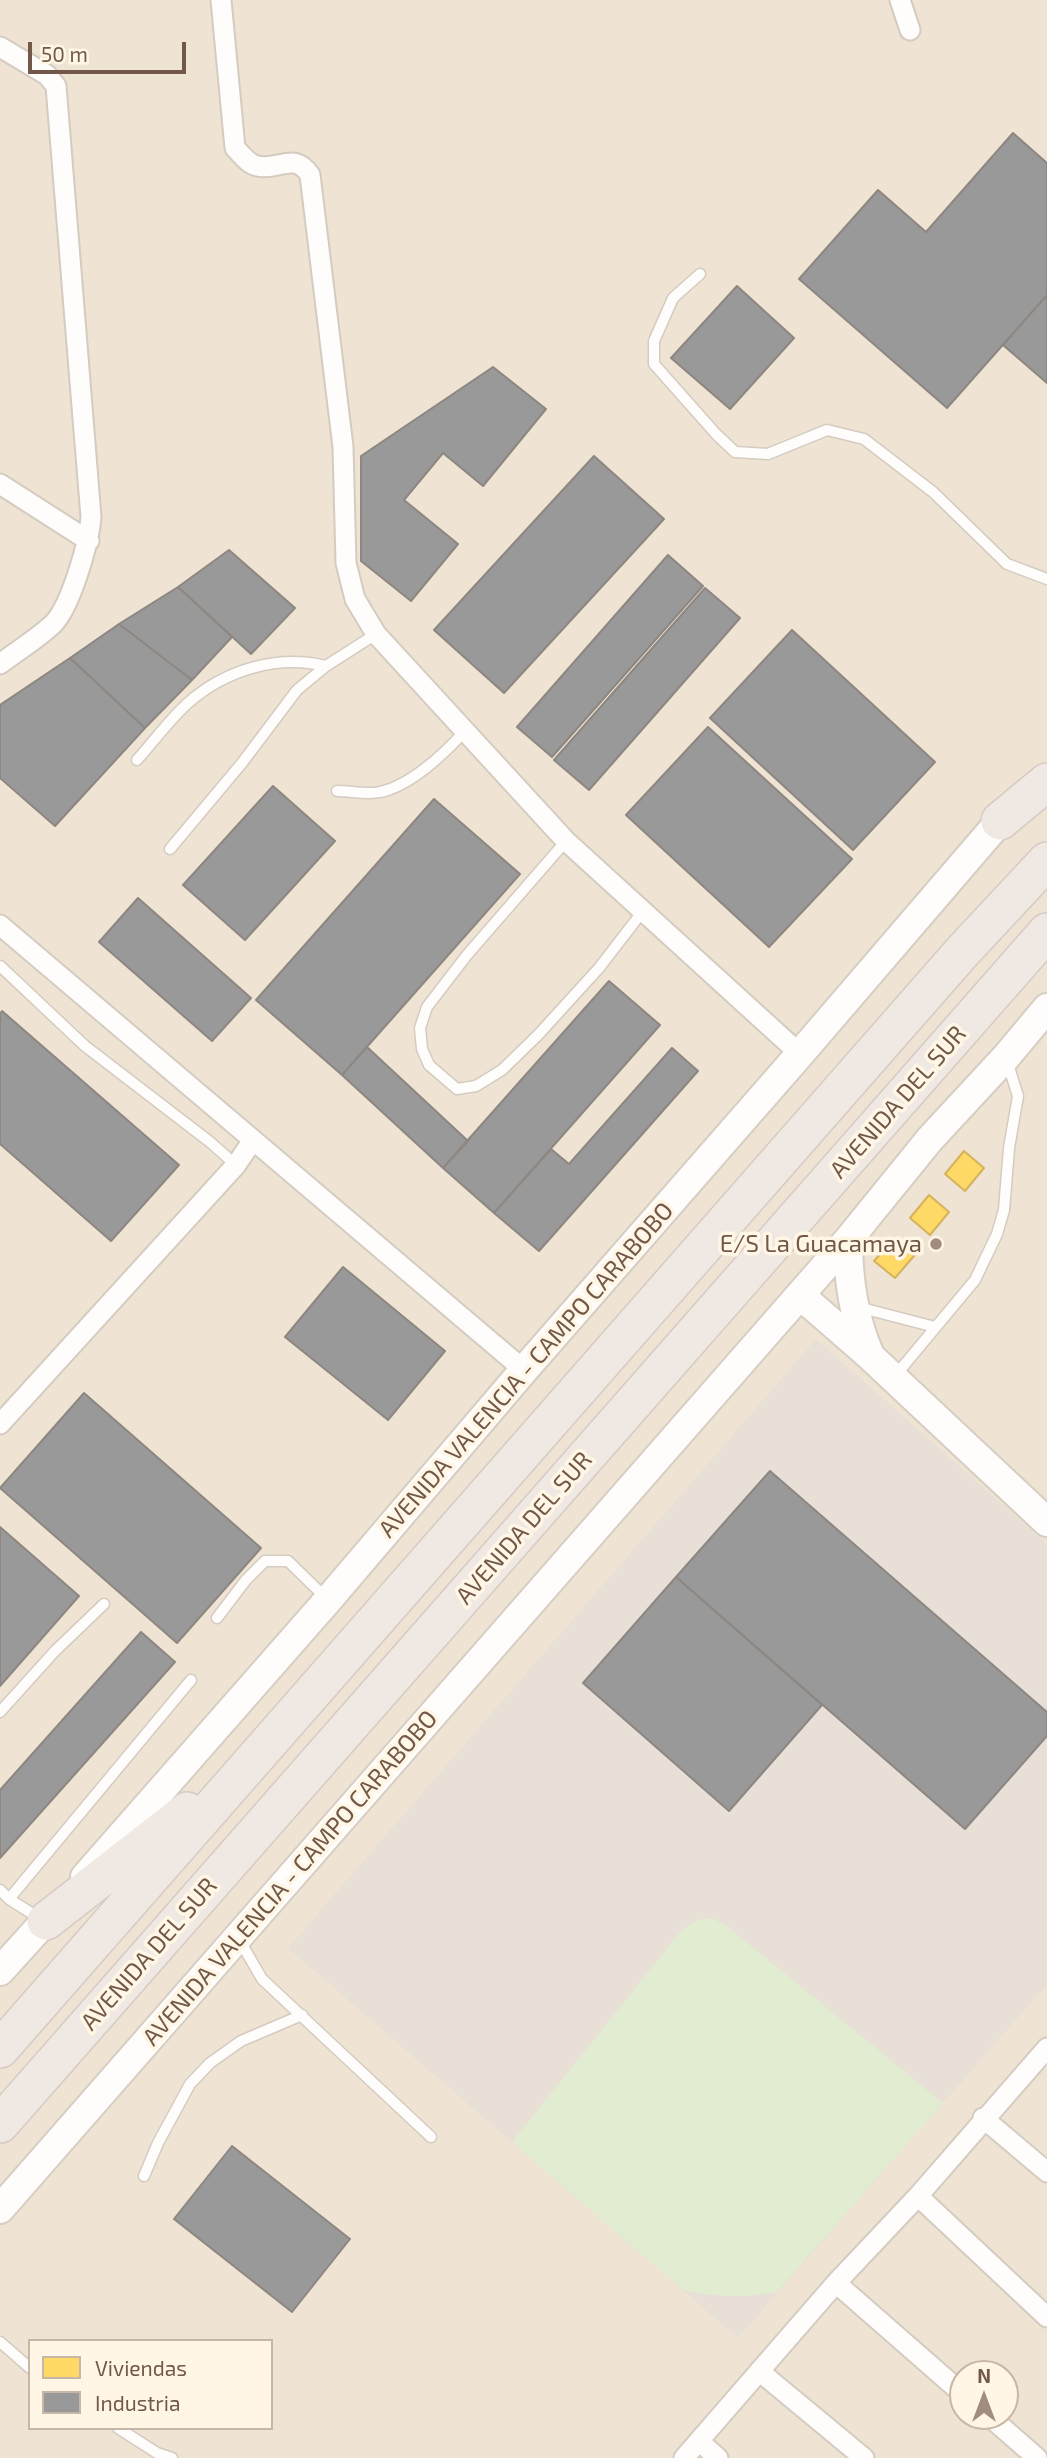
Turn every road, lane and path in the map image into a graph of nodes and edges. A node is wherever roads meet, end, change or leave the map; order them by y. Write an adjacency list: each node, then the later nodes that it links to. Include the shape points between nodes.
1 (221, 0): 9 (street, via 235,148 257,166 296,163 310,175 343,447 346,563 355,598)
2 (900, 0): 3 (street)
3 (911, 30)
4 (0, 47): 7 (street, via 47,75 56,86 91,517)
5 (700, 274): 8 (lane, via 673,298 653,341 653,364 735,452 768,454 827,430 864,439 933,492 1007,564)
6 (0, 484): 7 (street)
7 (89, 541): 10 (street, via 55,622)
8 (1047, 579)
9 (376, 634): 11 (lane); 12 (street)
10 (0, 664)
11 (326, 666): 13 (lane, via 262,664 209,687 187,704); 19 (lane, via 297,690)
12 (464, 732): 16 (lane, via 444,754 401,783 380,792); 18 (street)
13 (137, 760)
14 (1047, 765): 17 (street, AVENIDA VALENCIA - CAMPO CARABOBO)
15 (1047, 782): 17 (highway)
16 (337, 791)
17 (1000, 821): 26 (street, AVENIDA VALENCIA - CAMPO CARABOBO)
18 (566, 841): 21 (street); 21 (lane, via 427,1007 420,1028 429,1065 457,1089 476,1086 502,1070 599,968)
19 (170, 849)
20 (1047, 861): 44 (highway, AVENIDA DEL SUR)
21 (643, 911): 26 (street)
22 (0, 925): 28 (street)
23 (1047, 932): 54 (highway, AVENIDA DEL SUR)
24 (0, 966): 29 (lane, via 85,1046)
25 (1047, 1007): 27 (street, AVENIDA VALENCIA - CAMPO CARABOBO)
26 (800, 1054): 35 (street, AVENIDA VALENCIA - CAMPO CARABOBO)
27 (1006, 1057): 30 (street, AVENIDA VALENCIA - CAMPO CARABOBO, via 930,1139); 33 (lane, via 1018,1096 1004,1210 975,1280)
28 (253, 1140): 29 (street); 35 (street)
29 (236, 1165): 37 (street)
30 (848, 1240): 31 (street, AVENIDA VALENCIA - CAMPO CARABOBO); 32 (street)
31 (800, 1295): 34 (street); 48 (street, AVENIDA VALENCIA - CAMPO CARABOBO)
32 (853, 1306): 33 (lane); 34 (street)
33 (935, 1327): 36 (lane)
34 (870, 1356): 36 (street)
35 (524, 1370): 39 (street, AVENIDA VALENCIA - CAMPO CARABOBO)
36 (893, 1378): 38 (street)
37 (0, 1424)
38 (1047, 1522)
39 (328, 1600): 41 (lane, via 288,1562 265,1562); 47 (street, AVENIDA VALENCIA - CAMPO CARABOBO)
40 (104, 1604): 43 (lane)
41 (218, 1618)
42 (191, 1680): 46 (lane)
43 (0, 1712)
44 (254, 1759): 47 (highway); 52 (highway, AVENIDA DEL SUR)
45 (0, 1890): 46 (lane)
46 (9, 1899): 47 (lane)
47 (46, 1921): 49 (street, AVENIDA VALENCIA - CAMPO CARABOBO)
48 (238, 1938): 50 (lane, via 262,1979); 59 (street, AVENIDA VALENCIA - CAMPO CARABOBO)
49 (0, 1971)
50 (302, 2015): 55 (lane); 57 (lane, via 241,2041 210,2063 190,2084)
51 (1047, 2048): 53 (street)
52 (0, 2049)
53 (983, 2118): 56 (street); 58 (street)
54 (0, 2124)
55 (431, 2137)
56 (1047, 2172)
57 (145, 2176)
58 (918, 2196): 60 (street); 61 (street)
59 (0, 2209)
60 (836, 2283): 64 (street); 65 (street)
61 (1047, 2317)
62 (0, 2342): 63 (lane)
63 (28, 2366)
64 (759, 2371): 68 (street); 72 (street)
65 (949, 2382)
66 (121, 2430): 69 (lane)
67 (1005, 2430): 73 (street)
68 (699, 2441): 70 (street); 71 (street)
69 (172, 2458)
70 (684, 2458)
71 (718, 2458)
72 (864, 2458)
73 (1037, 2458)

